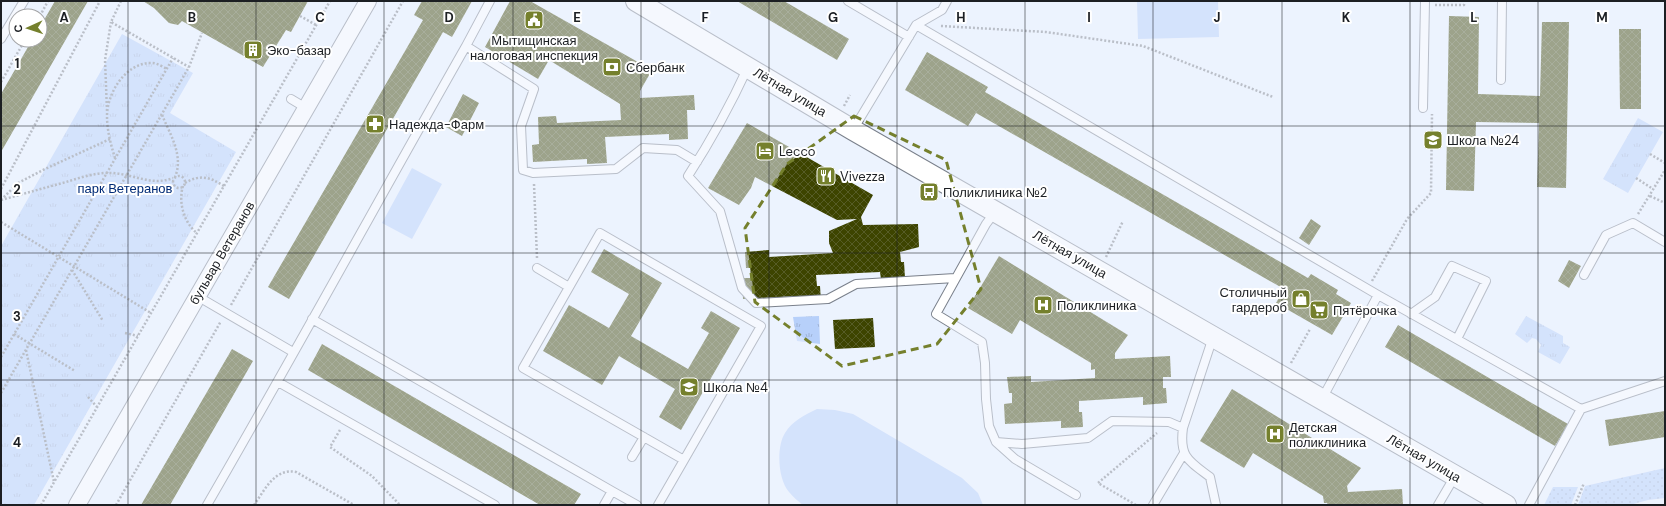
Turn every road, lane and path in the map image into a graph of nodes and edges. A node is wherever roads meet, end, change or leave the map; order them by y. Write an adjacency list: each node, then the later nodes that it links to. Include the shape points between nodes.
1 (24, 1): 21 (lane)
2 (100, 1): 55 (path)
3 (121, 1): 16 (path)
4 (330, 1): 17 (path)
5 (368, 1): 34 (street, бульвар Ветеранов)
6 (403, 1): 78 (path)
7 (490, 1): 22 (lane)
8 (636, 1): 25 (street, Лётная улица)
9 (848, 1): 20 (lane)
10 (947, 1): 18 (lane, via 942,10)
11 (1425, 1): 36 (lane)
12 (1464, 1): 14 (path, via 1464,5)
13 (1502, 1): 28 (lane)
14 (1433, 5)
15 (300, 16): 17 (path)
16 (110, 22): 24 (path); 38 (path, via 105,60)
17 (316, 25): 54 (path)
18 (916, 25): 20 (lane); 31 (path, via 1046,32 1143,46); 74 (lane)
19 (202, 33): 26 (path)
20 (909, 37): 39 (lane)
21 (1, 39)
22 (466, 46): 47 (lane, via 534,89 521,126 523,170); 80 (lane)
23 (21, 48): 29 (path)
24 (173, 58): 26 (path); 27 (path)
25 (748, 67): 39 (street, Лётная улица); 43 (lane)
26 (189, 68): 37 (path)
27 (167, 69): 38 (path, via 153,63 137,66 122,77 112,94); 42 (path)
28 (1501, 80)
29 (1, 82)
30 (850, 95): 35 (path)
31 (1273, 97)
32 (291, 99): 34 (lane)
33 (1432, 107): 74 (path, via 1431,193 1407,219)
34 (306, 108): 76 (street, бульвар Ветеранов)
35 (843, 108)
36 (1423, 108)
37 (162, 114): 48 (path); 50 (path, via 179,162)
38 (107, 115): 40 (path)
39 (853, 130): 60 (street, Лётная улица)
40 (110, 139): 42 (path); 58 (path, via 18,183)
41 (1650, 154): 44 (path)
42 (115, 158): 46 (path)
43 (697, 162): 47 (lane, via 677,150 642,148 616,169); 72 (lane, via 688,176 720,211 742,288 756,303 828,299 856,284)
44 (1665, 162)
45 (1665, 170): 49 (path)
46 (107, 172): 48 (path); 58 (path); 66 (path)
47 (533, 173): 69 (path)
48 (127, 175): 50 (path, via 149,181); 68 (path)
49 (1664, 176): 56 (path)
50 (174, 178): 52 (path, via 181,176); 53 (path, via 175,187)
51 (1636, 178): 56 (path)
52 (185, 183): 53 (path); 54 (path, via 192,178 208,177)
53 (183, 186): 64 (path, via 182,207 187,221)
54 (224, 186): 64 (path)
55 (1, 189)
56 (1653, 189): 57 (path)
57 (1650, 196): 59 (path); 63 (path)
58 (1, 200)
59 (1663, 202)
60 (995, 211): 72 (lane); 86 (street, Лётная улица)
61 (1123, 221): 67 (path)
62 (1, 222): 66 (path)
63 (1633, 223): 65 (lane); 71 (lane, via 1606,235)
64 (197, 233): 77 (path)
65 (1665, 242)
66 (59, 256): 68 (path); 84 (path)
67 (1106, 257)
68 (74, 265): 70 (path); 77 (path)
69 (537, 268): 73 (lane)
70 (72, 270): 81 (path); 88 (path)
71 (1584, 276)
72 (955, 278): 105 (lane, via 936,314 982,342 988,426)
73 (569, 287): 104 (lane, via 523,368); 108 (lane, via 600,233 761,326)
74 (1368, 289): 75 (lane)
75 (1378, 295): 79 (lane); 98 (lane)
76 (197, 296): 78 (lane); 115 (street, бульвар Ветеранов)
77 (151, 313): 85 (path)
78 (226, 313): 90 (lane); 116 (path)
79 (1411, 314): 87 (lane); 87 (lane, via 1435,297 1452,266 1486,280)
80 (312, 319): 90 (lane); 112 (lane)
81 (103, 321)
82 (1310, 329): 92 (path)
83 (125, 333): 85 (path)
84 (14, 334): 88 (path); 91 (path)
85 (138, 336): 99 (path)
86 (1213, 336): 98 (street, Лётная улица); 103 (lane)
87 (1457, 339): 100 (lane)
88 (30, 343): 89 (path); 93 (path)
89 (26, 349): 96 (path); 110 (path)
90 (293, 352): 95 (lane)
91 (1, 357)
92 (1290, 366)
93 (74, 371)
94 (1665, 381): 100 (lane)
95 (278, 382): 101 (lane); 117 (lane)
96 (1, 393)
97 (88, 397): 99 (path)
98 (1321, 399): 109 (street, Лётная улица)
99 (97, 407): 110 (path)
100 (1581, 409): 130 (lane)
101 (345, 420): 120 (path, via 330,447 372,476); 121 (lane)
102 (1169, 422): 103 (lane); 105 (lane, via 1112,421 1088,438 1022,444); 125 (path, via 1098,483)
103 (1183, 428): 106 (lane, via 1181,441)
104 (644, 437): 107 (lane); 108 (lane)
105 (996, 442): 113 (lane, via 1015,459)
106 (1184, 453): 126 (lane); 127 (lane, via 1191,463 1210,477)
107 (632, 457)
108 (684, 460): 124 (lane)
109 (1455, 476): 128 (lane); 129 (street, Лётная улица)
110 (54, 482): 114 (path)
111 (1584, 483): 131 (path)
112 (612, 490): 122 (lane); 123 (lane)
113 (1076, 496)
114 (41, 505)
115 (77, 505)
116 (116, 505)
117 (207, 505)
118 (254, 505): 119 (path, via 274,477 289,471 296,472)
119 (354, 505)
120 (400, 505)
121 (495, 505)
122 (604, 505)
123 (637, 505)
124 (658, 505)
125 (1136, 505)
126 (1153, 505)
127 (1216, 505)
128 (1438, 505)
129 (1504, 505)
130 (1529, 505)
131 (1575, 505)

